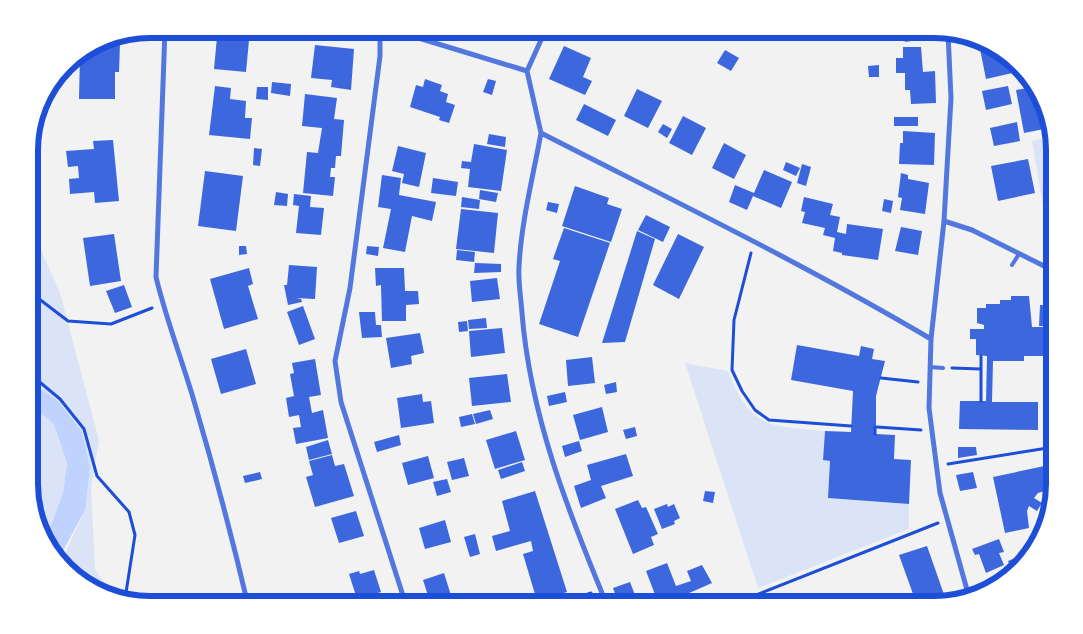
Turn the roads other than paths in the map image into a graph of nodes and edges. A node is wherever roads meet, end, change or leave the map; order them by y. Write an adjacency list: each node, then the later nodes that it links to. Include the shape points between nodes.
1 (165, 38): 16 (street, via 156,277 194,399)
2 (380, 38): 17 (street, via 350,288 335,361 341,402)
3 (418, 38): 6 (street)
4 (542, 38): 6 (street)
5 (948, 38): 8 (street, via 951,98)
6 (526, 71): 7 (street)
7 (541, 133): 12 (street, via 755,240); 18 (street, via 519,268 525,351 546,441 576,531)
8 (944, 222): 9 (street, via 972,230); 12 (street)
9 (1018, 254): 10 (lane); 11 (street)
10 (1012, 265)
11 (1045, 268)
12 (931, 339): 13 (street)
13 (930, 367): 14 (lane); 15 (street, via 931,430 938,484)
14 (943, 368)
15 (968, 591)
16 (246, 596)
17 (403, 596)
18 (603, 596)

